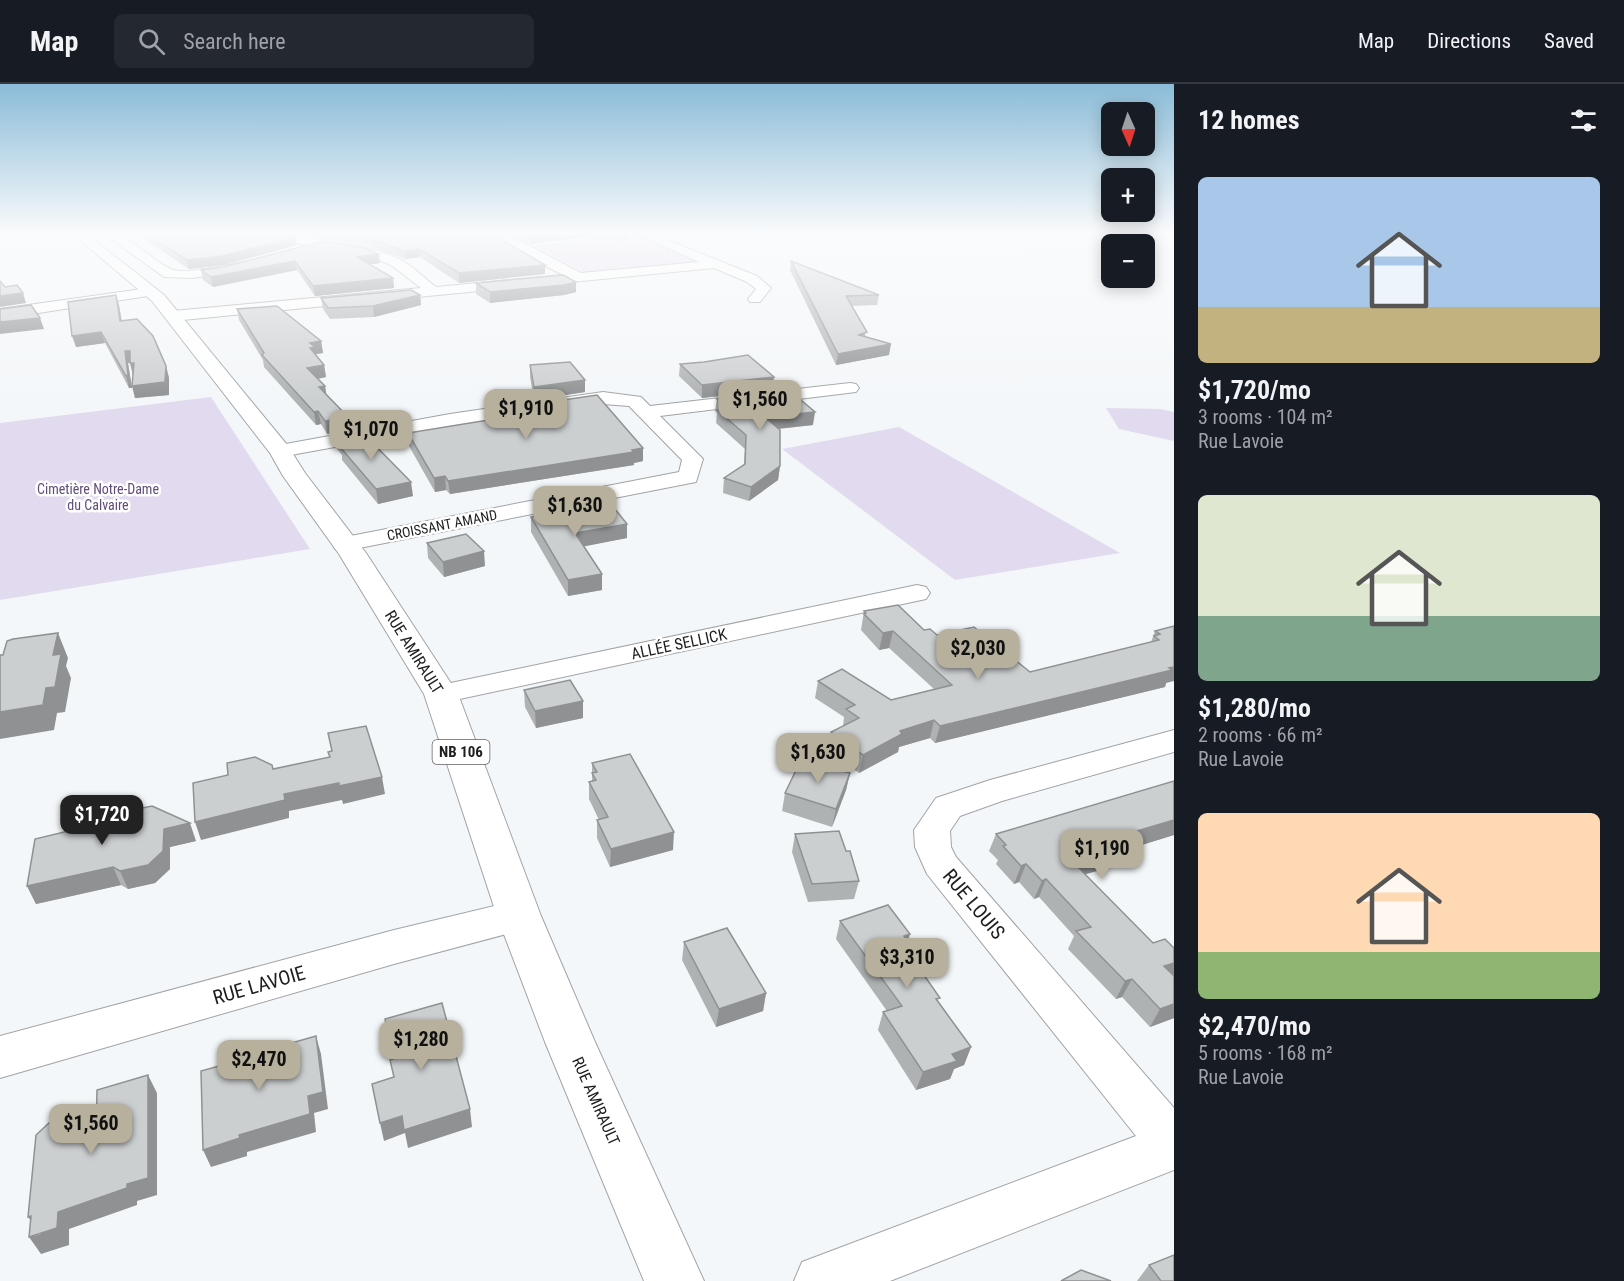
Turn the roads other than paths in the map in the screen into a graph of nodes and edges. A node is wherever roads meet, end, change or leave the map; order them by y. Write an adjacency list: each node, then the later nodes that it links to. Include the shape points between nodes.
1 (146, 291): 5 (main road, RUE AMIRAULT / NB 106)
2 (433, 291): 5 (street)
3 (762, 291): 4 (street)
4 (755, 300)
5 (161, 304): 6 (street); 9 (main road, RUE AMIRAULT / NB 106)
6 (0, 314)
7 (850, 388): 8 (street)
8 (646, 412): 9 (street, CROISSANT AMAND, via 634,401 603,398 450,420); 10 (street, CROISSANT AMAND, via 693,459 688,477)
9 (280, 451): 10 (main road, RUE AMIRAULT / NB 106)
10 (344, 544): 12 (main road, RUE AMIRAULT / NB 106)
11 (917, 593): 12 (street, ALLÉE SELLICK)
12 (441, 694): 14 (main road, RUE AMIRAULT / NB 106)
13 (1174, 741): 16 (street, RUE LOUIS, via 948,807 932,830 940,864)
14 (519, 916): 15 (street, RUE LAVOIE); 17 (main road, RUE AMIRAULT / NB 106)
15 (0, 1057)
16 (1174, 1146): 18 (street, RUE LOUIS)
17 (674, 1281)
18 (821, 1281)

